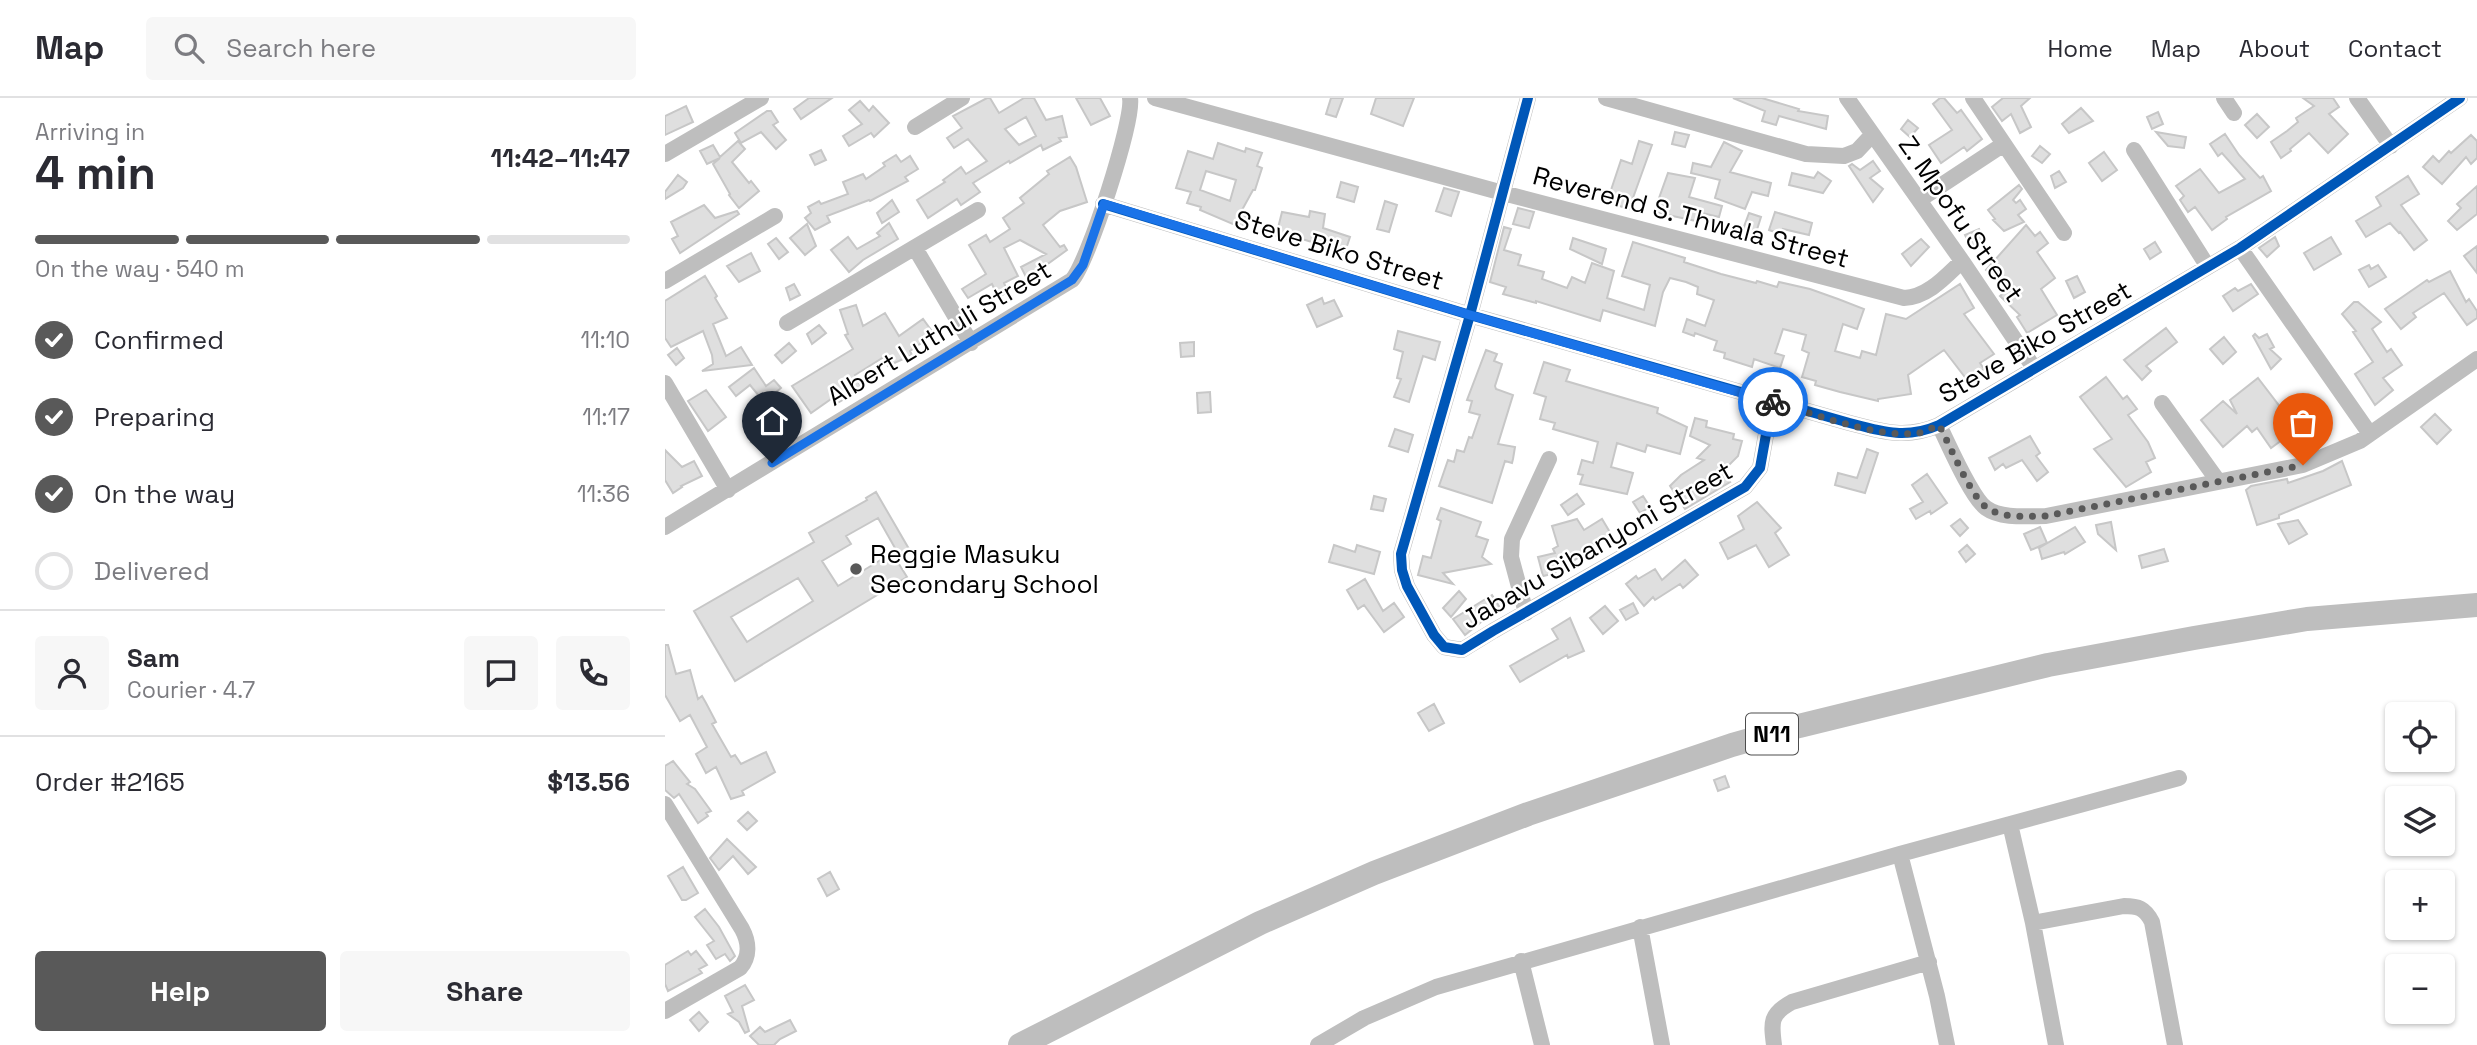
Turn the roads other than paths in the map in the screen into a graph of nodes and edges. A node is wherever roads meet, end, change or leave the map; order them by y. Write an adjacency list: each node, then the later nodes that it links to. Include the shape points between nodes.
1 (962, 98): 13 (street)
2 (1131, 98): 21 (street, Albert Luthuli Street)
3 (1155, 98): 19 (street, Reverend S. Thwala Street)
4 (1528, 98): 19 (street)
5 (1606, 98): 14 (street, via 1807,154 1844,156 1857,151)
6 (1847, 98): 14 (street, Z. Mpofu Street)
7 (1973, 98): 15 (street)
8 (2224, 98): 12 (street)
9 (2357, 98): 16 (street)
10 (2460, 98): 16 (street, Steve Biko Street)
11 (752, 100): 18 (street)
12 (2234, 113)
13 (915, 127)
14 (1872, 135): 20 (street, Z. Mpofu Street)
15 (2004, 144): 20 (street); 24 (street)
16 (2391, 146): 26 (street, Steve Biko Street)
17 (2134, 150): 28 (street)
18 (665, 154)
19 (1503, 193): 27 (street, Reverend S. Thwala Street, via 1904,298 1929,290); 30 (street)
20 (1919, 200): 27 (street, Z. Mpofu Street)
21 (1104, 204): 30 (street, Steve Biko Street); 32 (street, Albert Luthuli Street, via 1083,265 1072,280)
22 (978, 210): 25 (street)
23 (775, 216): 29 (street)
24 (2064, 233)
25 (915, 248): 31 (street); 32 (street)
26 (2240, 248): 28 (street, Steve Biko Street); 39 (street)
27 (1962, 261): 34 (street, Z. Mpofu Street)
28 (2208, 267): 34 (street, Steve Biko Street)
29 (665, 281)
30 (1470, 315): 36 (street, Steve Biko Street); 45 (street, Jabavu Sibanyoni Street, via 1401,554 1402,570 1439,642 1452,650 1471,646)
31 (787, 323)
32 (971, 343): 42 (street, Albert Luthuli Street)
33 (2477, 359): 39 (street)
34 (2034, 368): 38 (street, Steve Biko Street)
35 (665, 383): 42 (street)
36 (1772, 401): 38 (street, Steve Biko Street, via 1900,434 1921,433); 45 (street, Jabavu Sibanyoni Street, via 1761,468 1752,481)
37 (2162, 403): 41 (street)
38 (1939, 425): 41 (street, via 1986,508 2008,514 2046,516)
39 (2370, 434): 41 (street, via 2303,465)
40 (1549, 460): 45 (street, via 1512,540 1511,557)
41 (2218, 481)
42 (728, 489): 43 (street, Albert Luthuli Street)
43 (665, 527)
44 (2477, 605): 55 (highway, N11, via 2307,619 2181,640 2048,665 1732,745 1528,814 1374,873 1260,923)
45 (1526, 613)
46 (2179, 778): 48 (street)
47 (665, 804): 54 (street, via 746,936 748,951 740,968)
48 (2010, 824): 49 (street); 50 (street)
49 (1900, 854): 51 (street); 53 (street)
50 (2033, 923): 62 (street); 63 (street, via 2124,906 2137,906 2147,913)
51 (1640, 927): 52 (street); 59 (street)
52 (1521, 961): 57 (street, via 1390,1005); 58 (street)
53 (1929, 962): 60 (street, via 1779,1009 1772,1026); 61 (street)
54 (665, 1011)
55 (1046, 1039): 56 (highway, N11)
56 (1020, 1045)
57 (1318, 1045)
58 (1542, 1045)
59 (1662, 1045)
60 (1775, 1045)
61 (1947, 1045)
62 (2056, 1045)
63 (2175, 1045)

